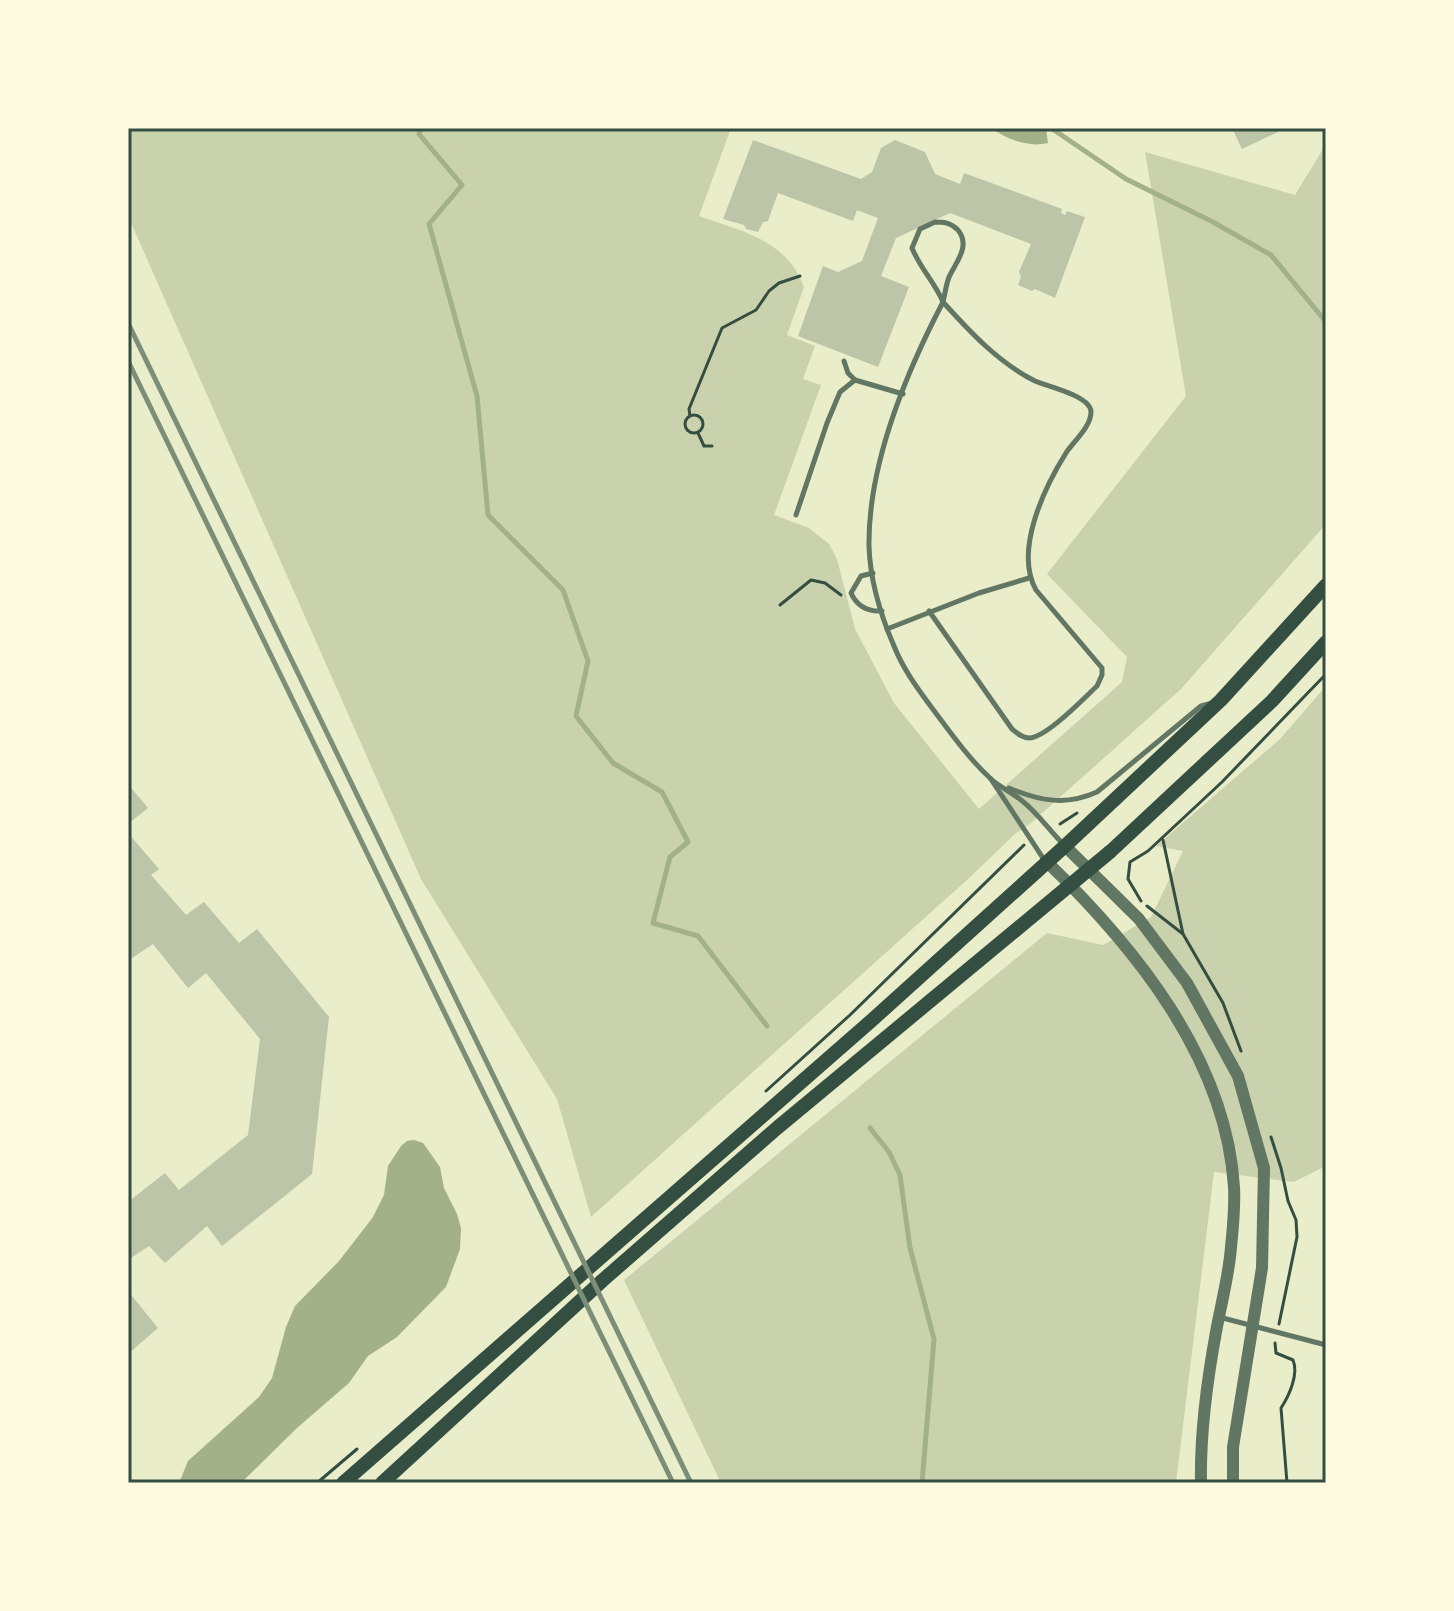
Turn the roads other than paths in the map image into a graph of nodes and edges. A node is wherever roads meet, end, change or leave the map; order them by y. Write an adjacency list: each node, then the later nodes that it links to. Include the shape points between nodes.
1 (943, 302): 1 (lane, via 963,248 962,236 946,222 935,222 920,229 912,248); 4 (lane); 7 (lane, via 1003,361 1085,400 1091,408 1087,424 1039,505 1031,533)
2 (844, 361): 3 (lane)
3 (855, 380): 4 (lane); 5 (lane, via 840,392)
4 (903, 394): 6 (lane, via 871,508)
5 (796, 515)
6 (873, 573): 9 (lane); 9 (lane, via 861,576 851,593 864,608)
7 (1029, 578): 10 (lane); 10 (lane, via 1102,668 1097,686 1043,733 1030,738 1012,729)
8 (1326, 585): 13 (main road)
9 (882, 611): 11 (lane)
10 (929, 611): 11 (lane)
11 (887, 629): 14 (lane, via 908,674)
12 (1326, 642): 17 (main road, via 1272,701)
13 (1221, 700): 14 (lane, via 1201,706 1085,798 1046,801); 15 (main road)
14 (991, 779): 15 (lane, via 1023,801); 16 (lane)
15 (1065, 846): 16 (main road); 17 (street)
16 (1046, 861): 18 (street); 24 (main road)
17 (1090, 869): 18 (main road); 22 (street, via 1139,919 1187,983 1238,1076 1264,1168 1262,1268)
18 (1071, 885): 21 (street, via 1178,1020 1218,1109 1234,1188 1231,1251); 25 (main road, via 777,1128)
19 (128, 1023): 20 (lane)
20 (128, 1057)
21 (1219, 1317): 22 (lane); 26 (street, via 1203,1421)
22 (1251, 1324): 23 (lane); 27 (street, via 1233,1447)
23 (1326, 1345)
24 (343, 1483)
25 (382, 1483)
26 (1201, 1483)
27 (1233, 1483)

